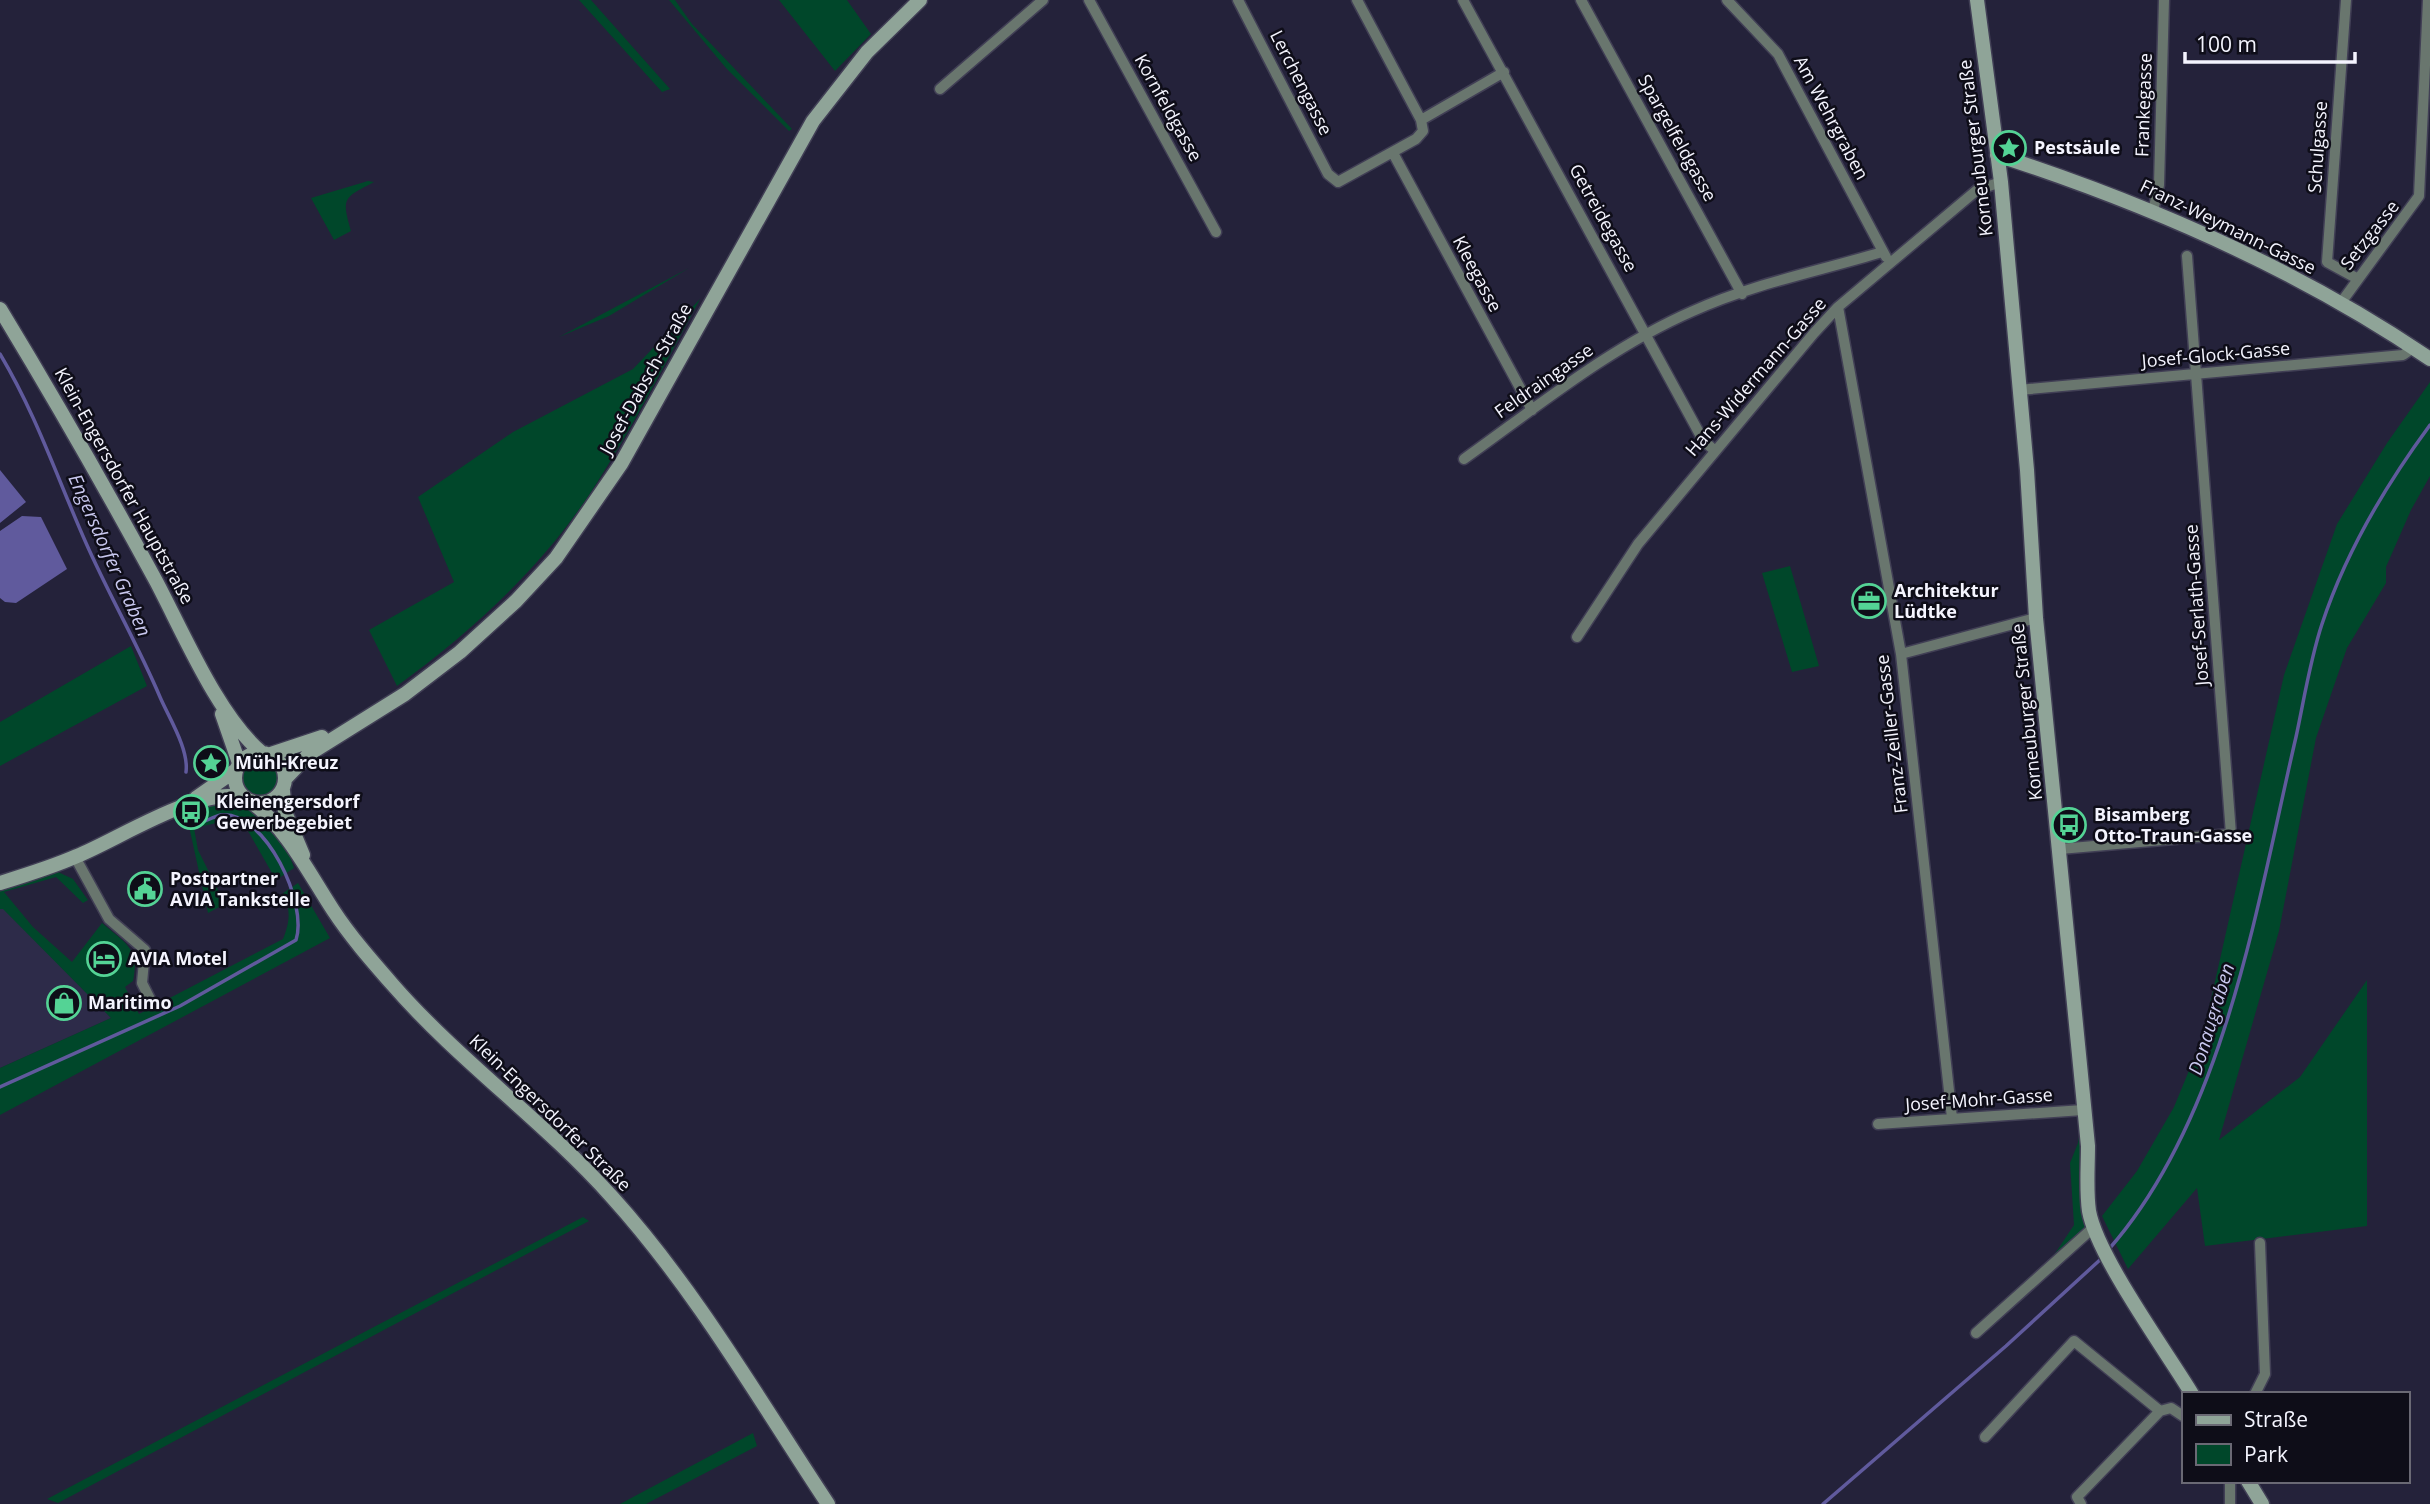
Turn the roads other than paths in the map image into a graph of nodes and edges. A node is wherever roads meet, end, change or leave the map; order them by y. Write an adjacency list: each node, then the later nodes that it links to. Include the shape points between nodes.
1 (920, 0): 42 (main road, Josef-Dabsch-Straße, via 867,52 813,121 621,464 556,558 460,652 404,694)
2 (1043, 0): 14 (street)
3 (1089, 0): 21 (street, Kornfeldgasse)
4 (1238, 0): 16 (street, Lerchengasse, via 1335,181)
5 (1357, 0): 15 (street)
6 (1463, 0): 13 (street, Getreidegasse)
7 (1581, 0): 26 (street, Spargelfeldgasse)
8 (1727, 0): 22 (street, Am Wehrgraben, via 1778,54)
9 (1977, 0): 17 (main road, Korneuburger Straße)
10 (2164, 0): 20 (street, Frankegasse, via 2159,185)
11 (2346, 0): 25 (street, Schulgasse, via 2327,262)
12 (2428, 0): 19 (street)
13 (1504, 72): 15 (street); 30 (street, Getreidegasse)
14 (940, 89)
15 (1421, 120): 16 (street, via 1421,135)
16 (1393, 153): 35 (street, Kleegasse)
17 (1997, 155): 18 (main road, Korneuburger Straße); 20 (main road, Franz-Weymann-Gasse)
18 (2001, 182): 24 (street, Hans-Widermann-Gasse, via 1982,186); 34 (main road, Korneuburger Straße)
19 (2425, 195): 25 (street, Setzgasse)
20 (2153, 211): 27 (main road, Franz-Weymann-Gasse)
21 (1216, 232)
22 (1882, 252): 24 (street, Am Wehrgraben); 26 (street)
23 (2187, 256): 33 (street, Josef-Serlath-Gasse)
24 (1890, 262): 28 (street, Hans-Widermann-Gasse)
25 (2358, 279): 27 (street, Setzgasse)
26 (1742, 294): 30 (street, via 1691,311)
27 (2340, 304): 31 (main road, Franz-Weymann-Gasse)
28 (1838, 307): 36 (street, Hans-Widermann-Gasse); 40 (street, Franz-Zeiller-Gasse)
29 (0, 309): 41 (main road, Klein-Engersdorfer Hauptstraße)
30 (1646, 334): 35 (street, Feldraingasse); 36 (street, Getreidegasse, via 1703,440)
31 (2413, 348): 32 (main road, Franz-Weymann-Gasse); 33 (street, Josef-Glock-Gasse, via 2403,355)
32 (2430, 359)
33 (2197, 374): 34 (street, Josef-Glock-Gasse); 48 (street, Josef-Serlath-Gasse, via 2231,834)
34 (2019, 390): 38 (main road, Korneuburger Straße)
35 (1532, 411): 37 (street, Feldraingasse)
36 (1714, 451): 39 (street, Hans-Widermann-Gasse, via 1638,544)
37 (1464, 459)
38 (2036, 618): 40 (street); 48 (main road, Korneuburger Straße)
39 (1577, 637)
40 (1901, 654): 54 (street, Franz-Zeiller-Gasse)
41 (211, 684): 43 (main road, via 241,731); 44 (main road)
42 (349, 726): 43 (main road, Josef-Dabsch-Straße, via 295,748); 45 (main road, Josef-Dabsch-Straße, via 304,757)
43 (266, 753): 44 (main road, via 247,756); 45 (main road, via 282,765)
44 (238, 766): 46 (main road, via 236,784); 47 (main road)
45 (284, 785): 46 (main road, via 267,802); 50 (main road, Klein-Engersdorfer Straße, via 285,811)
46 (247, 799): 47 (main road, via 223,796); 50 (main road, Klein-Engersdorfer Straße, via 272,820)
47 (186, 805): 49 (main road)
48 (2060, 849): 53 (main road, Korneuburger Straße)
49 (75, 857): 51 (main road); 52 (street, via 109,919 145,950 142,983)
50 (305, 863): 66 (main road, Klein-Engersdorfer Straße, via 346,929 402,995 577,1161 644,1233)
51 (0, 883)
52 (151, 1001)
53 (2083, 1110): 54 (street, Josef-Mohr-Gasse); 56 (main road, Korneuburger Straße, via 2089,1210)
54 (1952, 1118): 55 (street, Josef-Mohr-Gasse)
55 (1878, 1125)
56 (2096, 1231): 58 (street, via 2046,1267); 59 (main road, Korneuburger Straße)
57 (2260, 1243): 60 (street, via 2265,1374)
58 (1976, 1333)
59 (2191, 1392)
60 (2256, 1392)
61 (2160, 1410): 62 (street, via 2171,1408); 63 (street, via 2074,1341); 67 (street, via 2077,1497)
62 (2182, 1415)
63 (1985, 1437)
64 (2229, 1483): 68 (street)
65 (2249, 1483): 69 (main road)
66 (828, 1504)
67 (2081, 1504)
68 (2230, 1504)
69 (2262, 1504)

